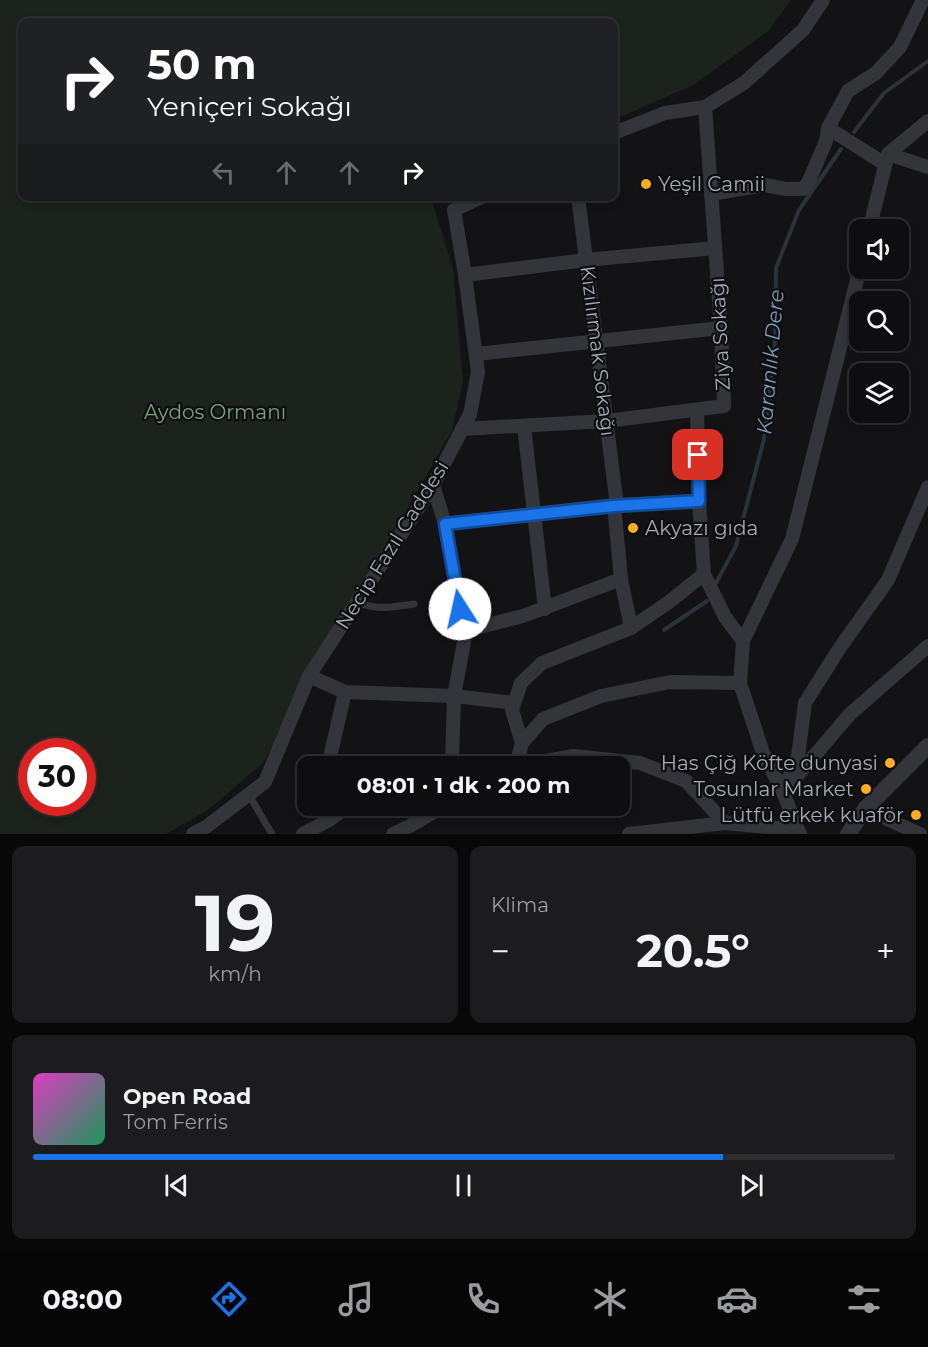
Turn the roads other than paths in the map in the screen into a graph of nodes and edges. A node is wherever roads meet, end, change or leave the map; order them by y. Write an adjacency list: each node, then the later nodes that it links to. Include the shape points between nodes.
1 (823, 0): 3 (street, via 803,30 744,83)
2 (923, 0): 5 (street, via 900,47 876,73 848,91)
3 (705, 107): 6 (street, via 665,112); 9 (street, Ziya Sokağı)
4 (928, 121): 7 (street)
5 (828, 128): 7 (street); 9 (street, via 826,141 803,189 765,185)
6 (618, 131)
7 (887, 159): 8 (street); 12 (street)
8 (928, 167)
9 (711, 194): 13 (street, Ziya Sokağı)
10 (473, 201): 15 (street, Necip Fazıl Caddesi, via 454,210)
11 (579, 201): 14 (street, Kızılırmak Sokağı)
12 (872, 219)
13 (715, 248): 14 (street); 17 (street, Ziya Sokağı)
14 (586, 260): 15 (street); 18 (street, Kızılırmak Sokağı)
15 (465, 275): 19 (street, Necip Fazıl Caddesi)
16 (857, 279): 37 (street, via 792,539)
17 (721, 328): 18 (street); 20 (street, Ziya Sokağı, via 724,406)
18 (597, 340): 19 (street); 21 (street, Kızılırmak Sokağı)
19 (476, 354): 23 (street, Necip Fazıl Caddesi, via 478,372 470,414)
20 (697, 410): 21 (street, Ziya Sokağı); 26 (street)
21 (607, 421): 22 (street, Ziya Sokağı); 27 (street, Kızılırmak Sokağı)
22 (525, 426): 23 (street, Ziya Sokağı); 28 (street)
23 (462, 429): 24 (street, Necip Fazıl Caddesi)
24 (434, 484): 29 (street); 32 (street, Necip Fazıl Caddesi)
25 (928, 487): 50 (street, via 888,580 805,704 798,756)
26 (699, 501): 27 (street); 30 (street)
27 (616, 506): 28 (street); 31 (street, Kızılırmak Sokağı)
28 (535, 514): 29 (street); 34 (street)
29 (445, 524): 36 (street)
30 (704, 574): 35 (street); 37 (street, via 724,617)
31 (621, 579): 34 (street); 35 (street, Kızılırmak Sokağı)
32 (357, 602): 33 (lane, via 382,609); 39 (street, Necip Fazıl Caddesi)
33 (414, 604)
34 (545, 609): 36 (street)
35 (631, 628): 43 (street, via 542,663 521,683)
36 (464, 631): 42 (street)
37 (742, 641): 40 (street)
38 (928, 646): 50 (street, via 850,714)
39 (309, 676): 41 (street); 51 (street, Necip Fazıl Caddesi, via 265,782)
40 (740, 683): 44 (street, via 670,682 601,696 543,719); 50 (street, via 763,753)
41 (345, 692): 42 (street); 46 (street)
42 (454, 696): 43 (street); 47 (street)
43 (514, 703): 44 (street, via 512,710)
44 (522, 743): 48 (street)
45 (928, 746): 52 (street)
46 (330, 756)
47 (451, 756)
48 (519, 756)
49 (630, 762): 57 (street, via 686,781)
50 (783, 792): 59 (street)
51 (249, 795): 60 (street, Necip Fazıl Caddesi); 61 (lane)
52 (865, 808): 65 (street); 66 (street)
53 (328, 816): 56 (street)
54 (335, 816): 56 (street)
55 (430, 816): 58 (street)
56 (329, 820): 62 (street)
57 (725, 823): 59 (street); 64 (street)
58 (411, 830): 63 (street)
59 (799, 832)
60 (194, 834)
61 (272, 834)
62 (303, 834)
63 (393, 834)
64 (629, 834)
65 (848, 834)
66 (920, 834)

